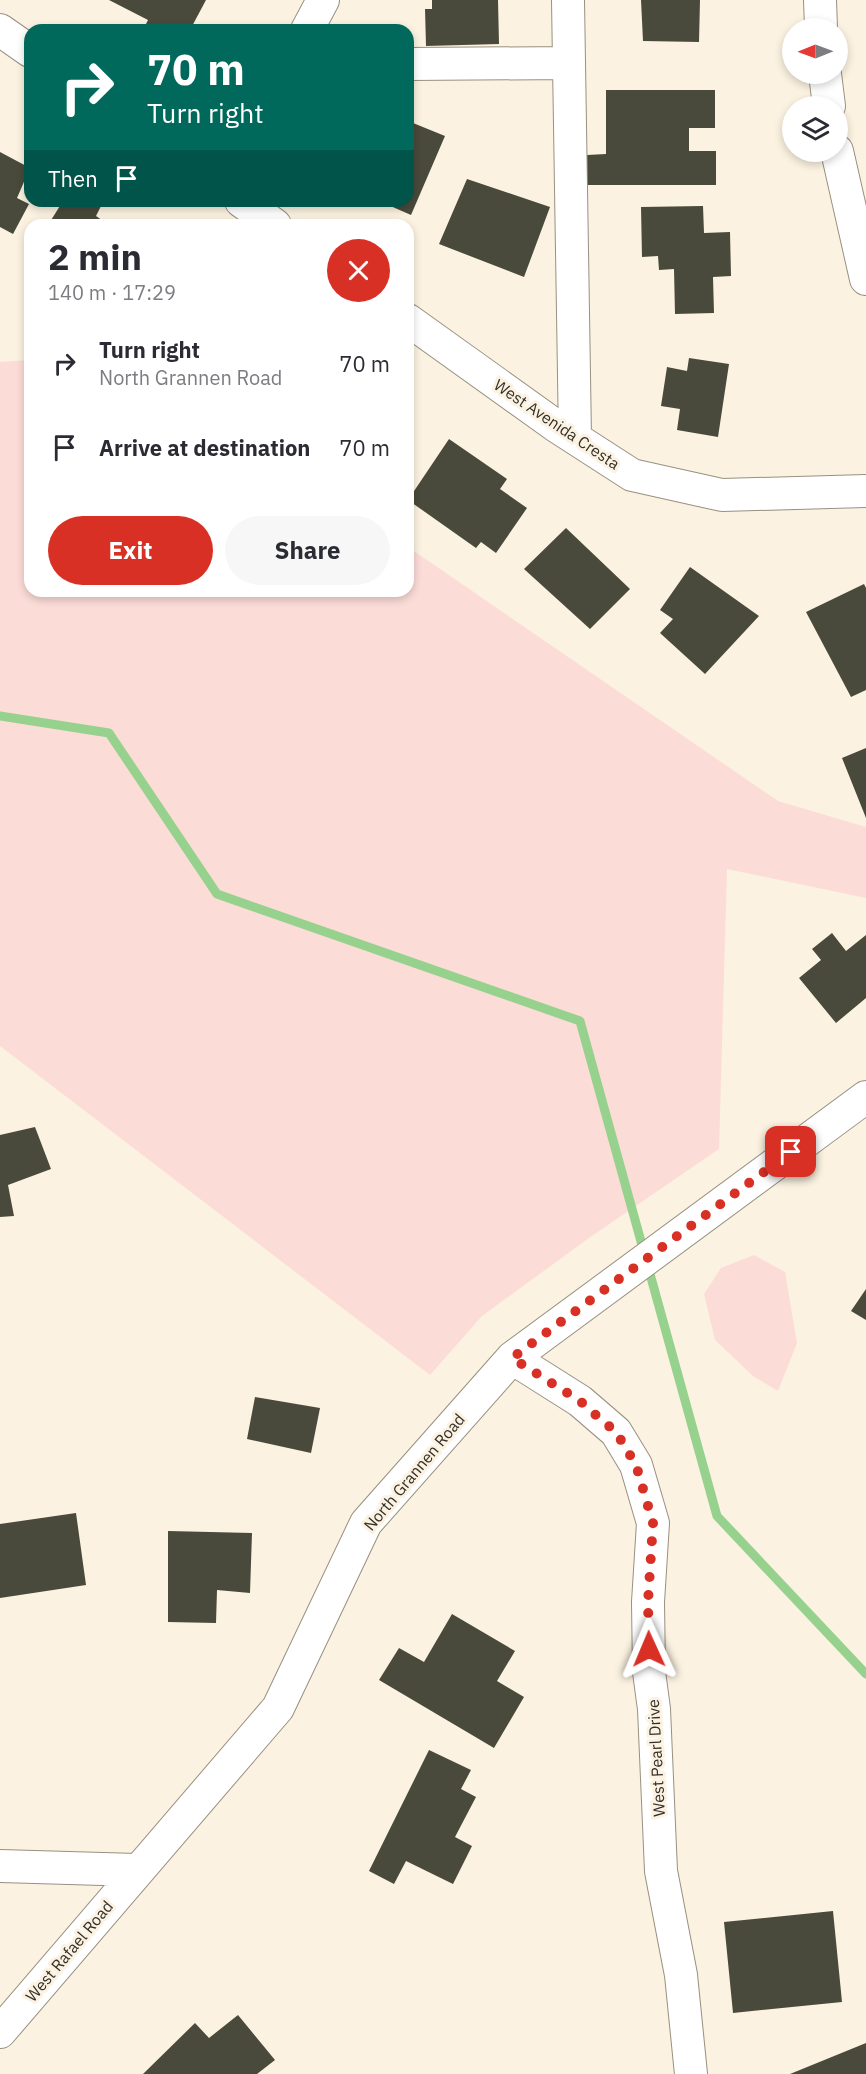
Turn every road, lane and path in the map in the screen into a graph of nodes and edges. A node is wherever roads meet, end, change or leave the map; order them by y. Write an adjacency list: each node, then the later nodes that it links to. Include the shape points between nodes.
1 (323, 0): 5 (street)
2 (568, 0): 8 (street)
3 (820, 0): 4 (street)
4 (821, 18)
5 (310, 24)
6 (0, 30): 7 (street)
7 (24, 47)
8 (569, 63): 9 (street); 15 (street)
9 (414, 64)
10 (839, 162): 13 (street)
11 (250, 207): 12 (street)
12 (266, 219)
13 (866, 279)
14 (414, 324): 15 (street, West Avenida Cresta)
15 (575, 438): 16 (street, West Avenida Cresta, via 632,475 722,495)
16 (866, 491)
17 (866, 1097): 18 (street, North Grannen Road)
18 (512, 1358): 20 (street, North Grannen Road, via 366,1524 278,1708); 22 (street, West Pearl Drive, via 580,1401 616,1432 636,1465 653,1523 649,1672 661,1872 681,1975)
19 (0, 1866): 20 (street)
20 (137, 1870): 21 (street, West Rafael Road)
21 (0, 2032)
22 (691, 2074)

